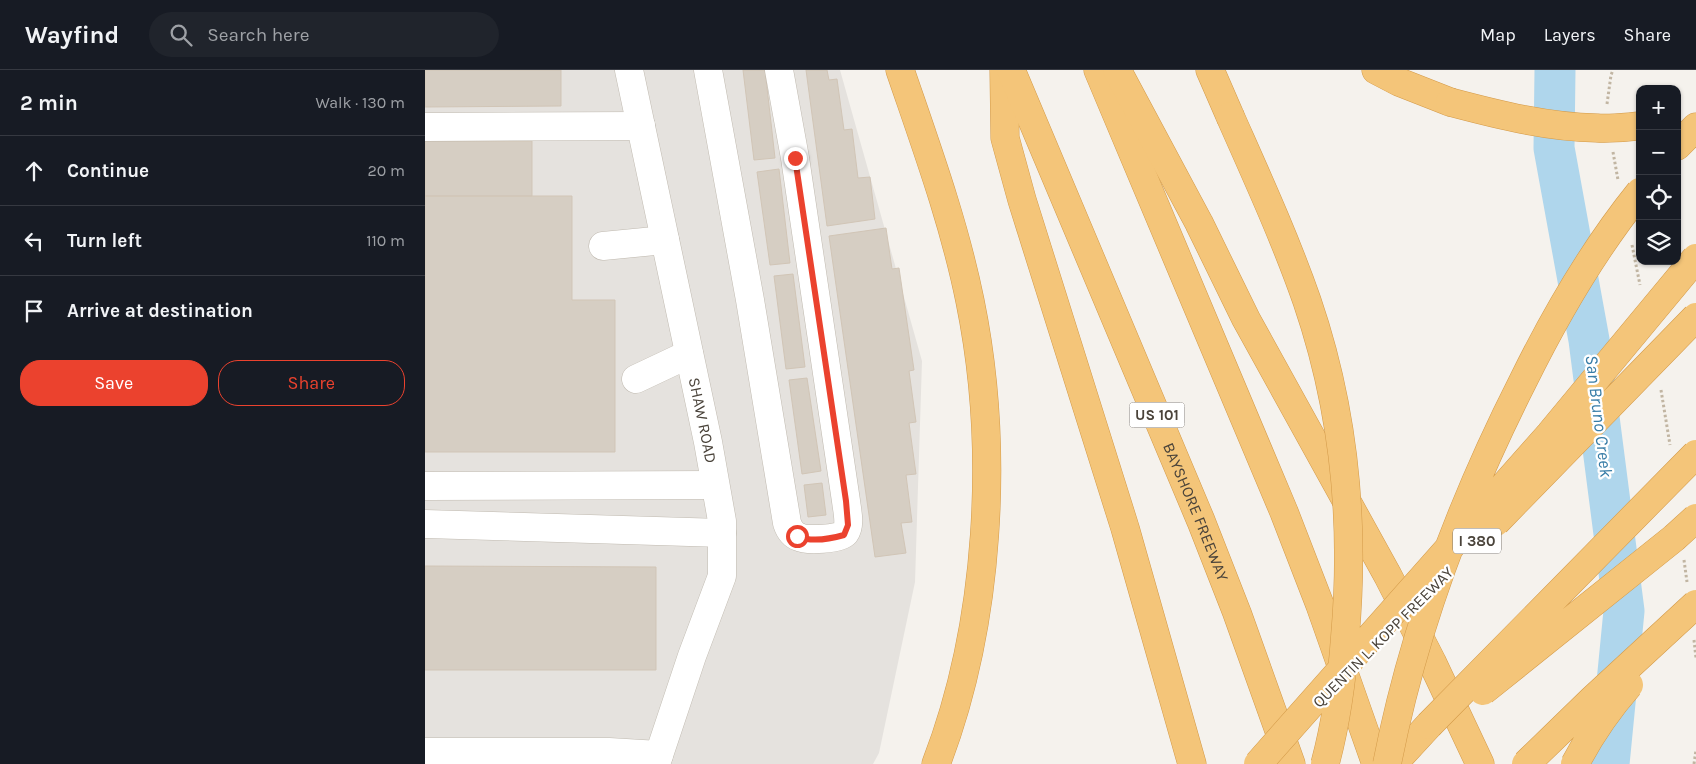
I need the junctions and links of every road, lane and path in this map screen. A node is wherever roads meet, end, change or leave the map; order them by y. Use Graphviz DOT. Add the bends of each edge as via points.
graph roads {
  1 [pos="629,70"];
  2 [pos="708,70"];
  3 [pos="779,70"];
  4 [pos="900,70"];
  5 [pos="1004,70"];
  6 [pos="1011,70"];
  7 [pos="1098,70"];
  8 [pos="1117,70"];
  9 [pos="1210,70"];
  10 [pos="1376,70"];
  11 [pos="1696,117"];
  12 [pos="1681,119"];
  13 [pos="641,126"];
  14 [pos="1636,126"];
  15 [pos="425,127"];
  16 [pos="1696,127"];
  17 [pos="1681,142"];
  18 [pos="1636,197"];
  19 [pos="665,240"];
  20 [pos="603,246"];
  21 [pos="1696,258"];
  22 [pos="1696,317"];
  23 [pos="689,354"];
  24 [pos="636,380"];
  25 [pos="1696,454"];
  26 [pos="715,485"];
  27 [pos="425,486"];
  28 [pos="1696,518"];
  29 [pos="425,524"];
  30 [pos="722,533"];
  31 [pos="1696,604"];
  32 [pos="1696,612"];
  33 [pos="1429,725"];
  34 [pos="1696,750"];
  35 [pos="425,752"];
  36 [pos="573,758"];
  37 [pos="658,760"];
  38 [pos="936,764"];
  39 [pos="1190,764"];
  40 [pos="1258,764"];
  41 [pos="1291,764"];
  42 [pos="1325,764"];
  43 [pos="1376,764"];
  44 [pos="1387,764"];
  45 [pos="1393,764"];
  46 [pos="1480,764"];
  47 [pos="1525,764"];
  48 [pos="1575,764"];
  49 [pos="1694,764"];
  1 -- 13 [label="street, SHAW ROAD"];
  2 -- 3 [label="street" via="787,523 793,533 802,538 836,537 844,535 847,530 846,501 797,168"];
  4 -- 38 [label="highway" via="959,252 971,303 984,408 985,518 981,575 960,688"];
  5 -- 39 [label="highway" via="1005,138 1125,528"];
  6 -- 41 [label="highway, BAYSHORE FREEWAY / US 101" via="1195,505"];
  7 -- 43 [label="highway" via="1284,512"];
  8 -- 46 [label="highway" via="1251,328 1436,670"];
  9 -- 42 [label="highway, bridge" via="1281,230 1308,303 1328,375 1342,449 1349,516 1349,595 1343,668"];
  10 -- 14 [label="highway, bridge" via="1450,102 1503,116 1552,125"];
  11 -- 12 [label="highway"];
  13 -- 15 [label="street"];
  13 -- 19 [label="street, SHAW ROAD"];
  16 -- 17 [label="highway"];
  18 -- 44 [label="highway, bridge" via="1589,260 1562,306 1487,455 1436,583"];
  19 -- 20 [label="street"];
  19 -- 23 [label="street, SHAW ROAD"];
  21 -- 40 [label="highway, bridge" via="1550,434"];
  22 -- 40 [label="highway, QUENTIN L. KOPP FREEWAY / I 380, bridge"];
  23 -- 24 [label="street"];
  23 -- 26 [label="street, SHAW ROAD"];
  25 -- 33 [label="highway, bridge"];
  26 -- 27 [label="street"];
  26 -- 30 [label="street, SHAW ROAD"];
  28 -- 33 [label="highway, bridge" via="1471,701"];
  29 -- 30 [label="street"];
  30 -- 37 [label="street, SHAW ROAD" via="722,576"];
  31 -- 47 [label="highway, bridge"];
  32 -- 48 [label="highway, bridge" via="1609,708"];
  33 -- 45 [label="highway"];
  34 -- 49 [label="path"];
  35 -- 36 [label="street"];
  36 -- 37 [label="street" via="609,752"];
}
